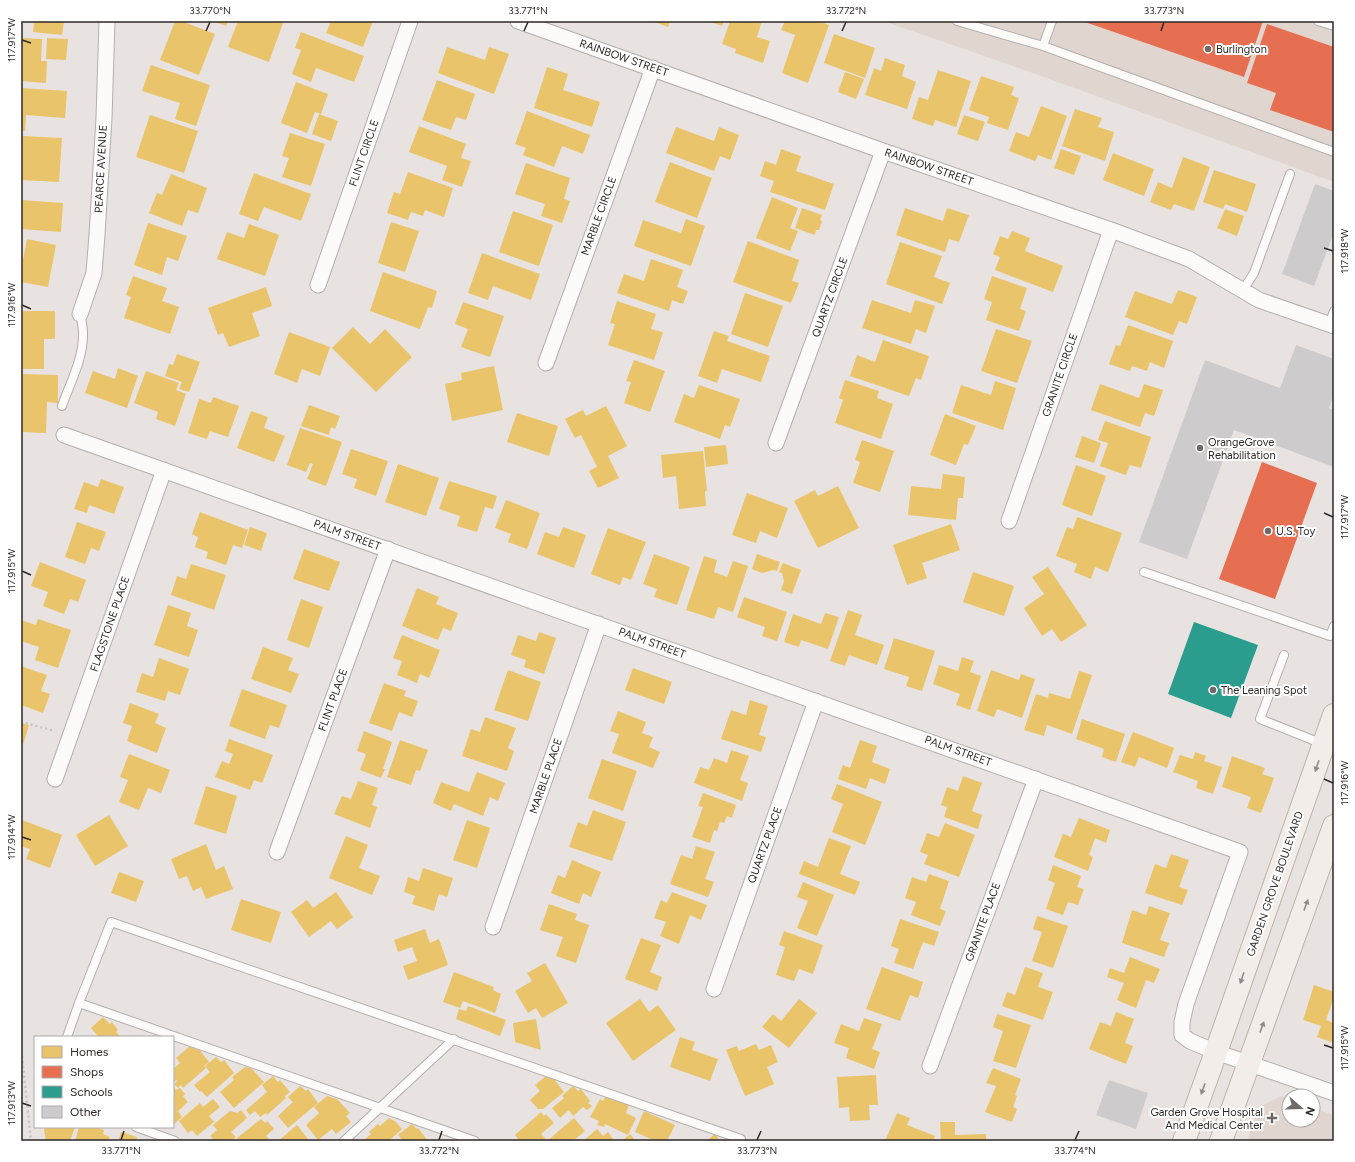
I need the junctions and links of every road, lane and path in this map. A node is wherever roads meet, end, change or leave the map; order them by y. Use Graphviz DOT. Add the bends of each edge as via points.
graph roads {
  1 [pos="107,21"];
  2 [pos="410,21"];
  3 [pos="518,21"];
  4 [pos="957,21"];
  5 [pos="1052,21"];
  6 [pos="1318,21"];
  7 [pos="1334,26"];
  8 [pos="1043,46"];
  9 [pos="653,68"];
  10 [pos="883,151"];
  11 [pos="1334,152"];
  12 [pos="1290,174"];
  13 [pos="1111,230"];
  14 [pos="318,285"];
  15 [pos="1243,290"];
  16 [pos="80,314"];
  17 [pos="1332,321"];
  18 [pos="546,363"];
  19 [pos="62,406"];
  20 [pos="64,435"];
  21 [pos="776,443"];
  22 [pos="164,470"];
  23 [pos="1009,521"];
  24 [pos="388,549"];
  25 [pos="1144,572"];
  26 [pos="599,624"];
  27 [pos="1334,626"];
  28 [pos="1332,637"];
  29 [pos="1284,655"];
  30 [pos="816,701"];
  31 [pos="1334,716"];
  32 [pos="21,722"];
  33 [pos="70,735"];
  34 [pos="1324,744"];
  35 [pos="55,779"];
  36 [pos="1036,779"];
  37 [pos="1334,826"];
  38 [pos="277,852"];
  39 [pos="492,927"];
  40 [pos="714,989"];
  41 [pos="79,1003"];
  42 [pos="67,1036"];
  43 [pos="174,1036"];
  44 [pos="174,1036"];
  45 [pos="454,1040"];
  46 [pos="21,1046"];
  47 [pos="1216,1052"];
  48 [pos="1249,1064"];
  49 [pos="930,1066"];
  50 [pos="1334,1094"];
  51 [pos="380,1108"];
  52 [pos="139,1128"];
  53 [pos="31,1141"];
  54 [pos="175,1141"];
  55 [pos="344,1141"];
  56 [pos="475,1141"];
  57 [pos="741,1141"];
  58 [pos="1184,1141"];
  59 [pos="1221,1141"];
  1 -- 16 [label="street, PEARCE AVENUE" via="104,118 94,273"];
  2 -- 14 [label="street, FLINT CIRCLE"];
  3 -- 9 [label="street, RAINBOW STREET"];
  4 -- 8 [label="lane"];
  5 -- 8 [label="lane"];
  6 -- 7 [label="lane"];
  8 -- 11 [label="lane"];
  9 -- 10 [label="street, RAINBOW STREET"];
  9 -- 18 [label="street, MARBLE CIRCLE"];
  10 -- 13 [label="street, RAINBOW STREET"];
  10 -- 21 [label="street, QUARTZ CIRCLE"];
  12 -- 15 [label="lane" via="1254,273"];
  13 -- 15 [label="street, RAINBOW STREET" via="1188,259"];
  13 -- 23 [label="street, GRANITE CIRCLE"];
  15 -- 17 [label="street, RAINBOW STREET" via="1259,300"];
  16 -- 19 [label="lane" via="82,348"];
  20 -- 22 [label="street, PALM STREET"];
  22 -- 24 [label="street, PALM STREET"];
  22 -- 33 [label="street, FLAGSTONE PLACE"];
  24 -- 26 [label="street, PALM STREET"];
  24 -- 38 [label="street, FLINT PLACE"];
  25 -- 28 [label="lane"];
  26 -- 30 [label="street, PALM STREET"];
  26 -- 39 [label="street, MARBLE PLACE"];
  27 -- 28 [label="lane"];
  29 -- 34 [label="lane" via="1260,719"];
  30 -- 36 [label="street, PALM STREET"];
  30 -- 40 [label="street, QUARTZ PLACE"];
  31 -- 34 [label="main road, GARDEN GROVE BOULEVARD"];
  32 -- 33 [label="path"];
  33 -- 35 [label="street, FLAGSTONE PLACE"];
  34 -- 47 [label="main road, GARDEN GROVE BOULEVARD, one-way"];
  36 -- 47 [label="street, PALM STREET" via="1240,852 1186,1004 1182,1022 1182,1035"];
  36 -- 49 [label="street, GRANITE PLACE"];
  48 -- 37 [label="main road, one-way"];
  41 -- 42 [label="lane"];
  41 -- 44 [label="lane"];
  41 -- 45 [label="lane" via="111,922"];
  43 -- 51 [label="lane"];
  45 -- 51 [label="lane"];
  45 -- 57 [label="lane" via="734,1136"];
  46 -- 53 [label="path"];
  47 -- 48 [label="street"];
  47 -- 58 [label="main road, GARDEN GROVE BOULEVARD, one-way"];
  48 -- 50 [label="street"];
  48 -- 59 [label="main road"];
  51 -- 55 [label="lane"];
  51 -- 56 [label="lane"];
  52 -- 54 [label="lane"];
}
